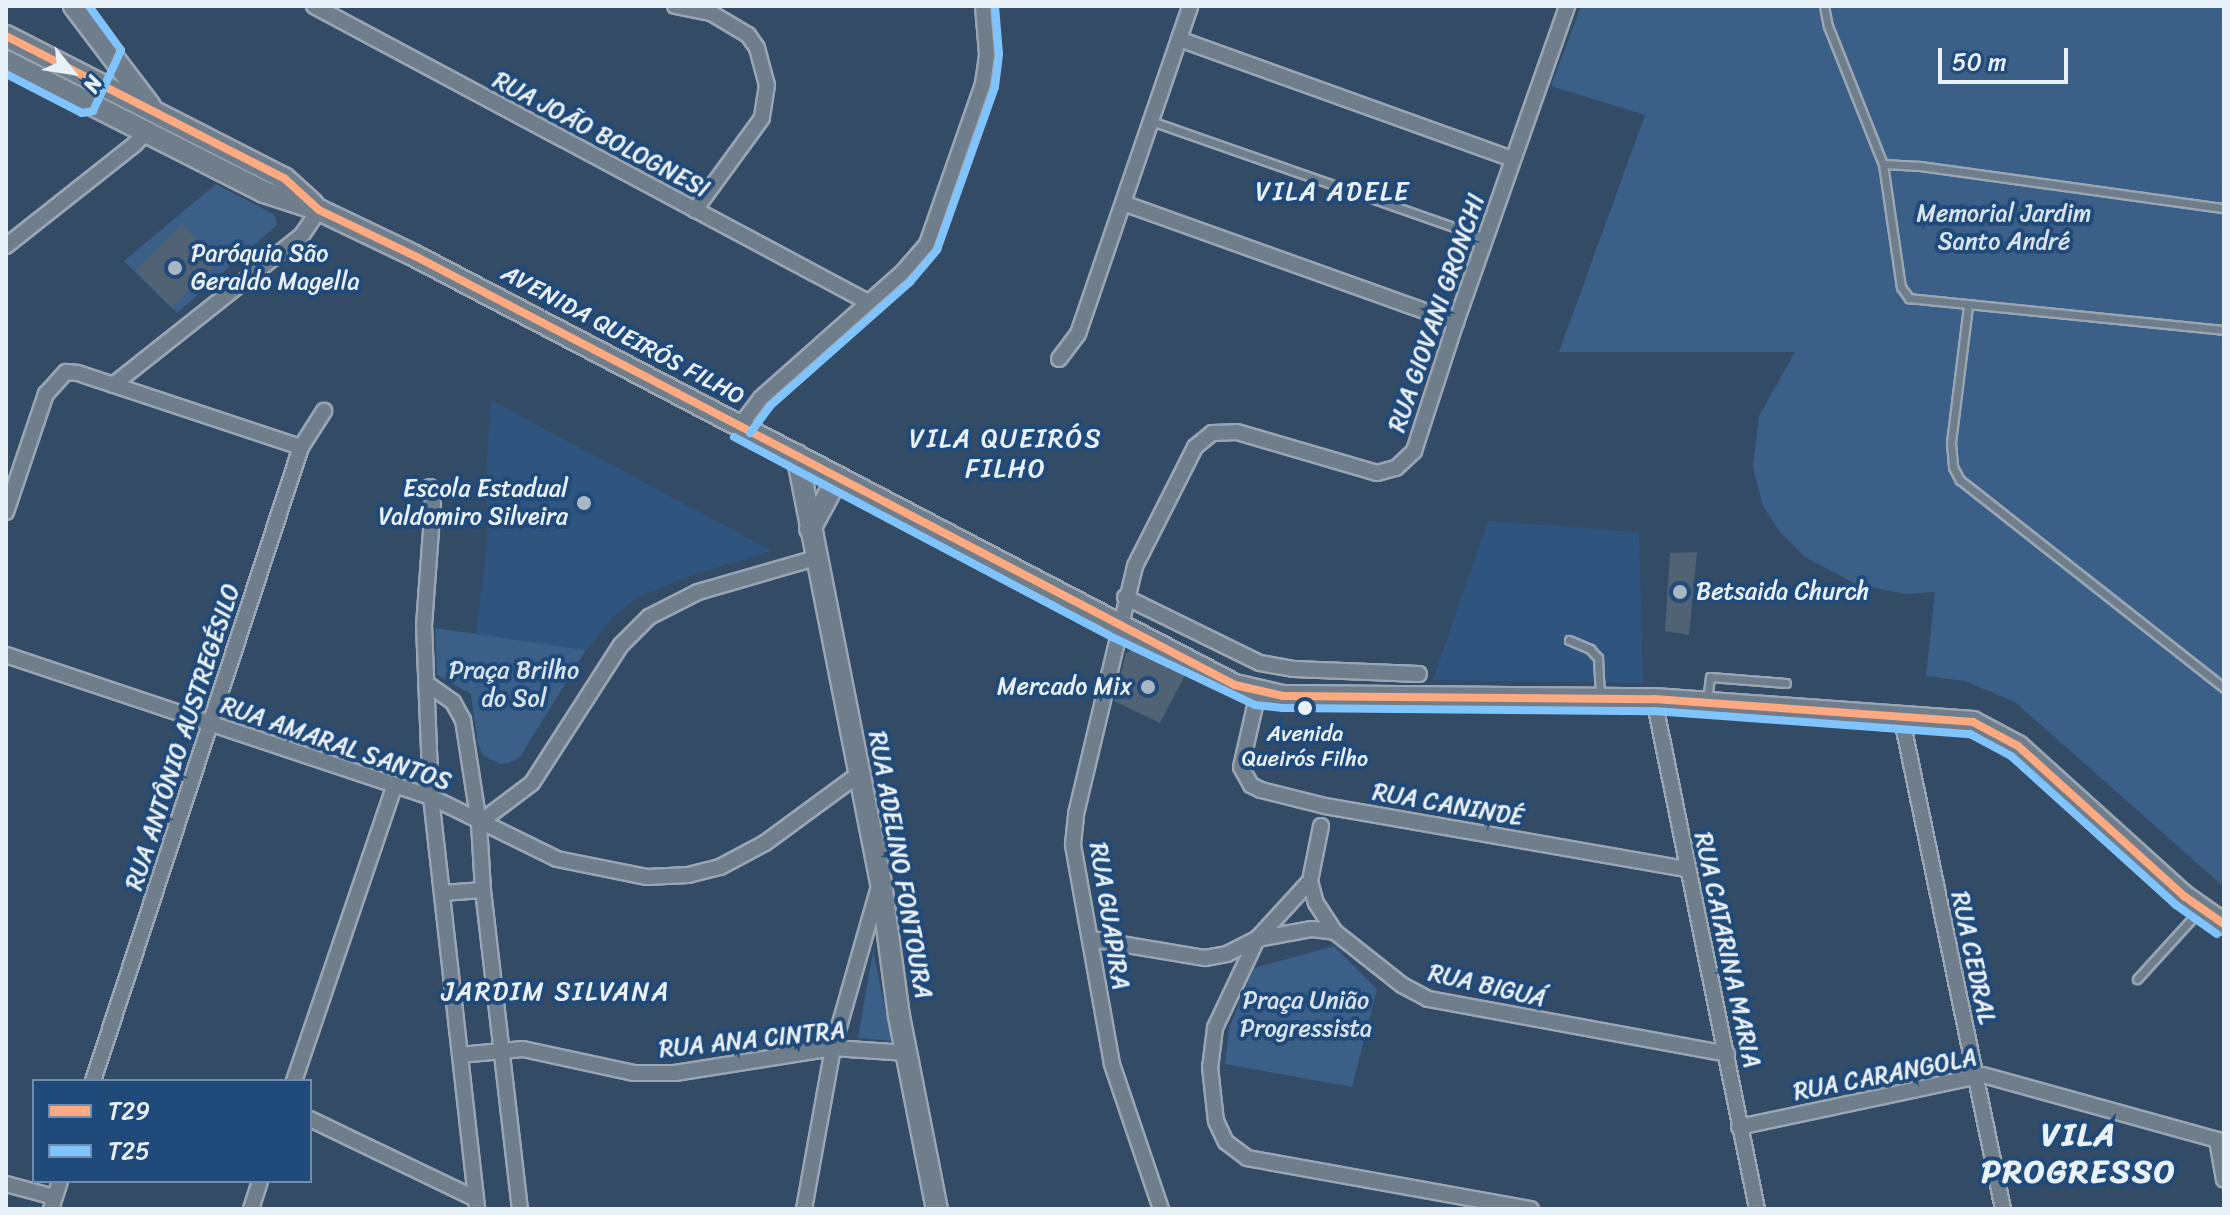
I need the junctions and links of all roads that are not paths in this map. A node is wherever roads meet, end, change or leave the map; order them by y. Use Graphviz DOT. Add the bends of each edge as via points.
graph roads {
  1 [pos="74,6"];
  2 [pos="314,6"];
  3 [pos="675,6"];
  4 [pos="983,6"];
  5 [pos="1190,6"];
  6 [pos="1567,6"];
  7 [pos="1824,6"];
  8 [pos="6,36"];
  9 [pos="1179,39"];
  10 [pos="109,51"];
  11 [pos="6,61"];
  12 [pos="97,82"];
  13 [pos="86,102"];
  14 [pos="153,110"];
  15 [pos="1151,120"];
  16 [pos="146,132"];
  17 [pos="1513,159"];
  18 [pos="1883,164"];
  19 [pos="1123,203"];
  20 [pos="2224,208"];
  21 [pos="319,210"];
  22 [pos="695,210"];
  23 [pos="6,231"];
  24 [pos="23,233"];
  25 [pos="1485,238"];
  26 [pos="6,246"];
  27 [pos="868,302"];
  28 [pos="1968,306"];
  29 [pos="1456,322"];
  30 [pos="2224,330"];
  31 [pos="1059,359"];
  32 [pos="113,385"];
  33 [pos="324,411"];
  34 [pos="740,426"];
  35 [pos="301,447"];
  36 [pos="797,455"];
  37 [pos="838,477"];
  38 [pos="430,487"];
  39 [pos="6,512"];
  40 [pos="810,529"];
  41 [pos="816,558"];
  42 [pos="1125,597"];
  43 [pos="1118,626"];
  44 [pos="1569,640"];
  45 [pos="6,655"];
  46 [pos="1419,674"];
  47 [pos="1746,680"];
  48 [pos="426,683"];
  49 [pos="1786,683"];
  50 [pos="2224,688"];
  51 [pos="1258,693"];
  52 [pos="1600,698"];
  53 [pos="1654,699"];
  54 [pos="1707,703"];
  55 [pos="1744,705"];
  56 [pos="1901,715"];
  57 [pos="210,723"];
  58 [pos="859,774"];
  59 [pos="395,785"];
  60 [pos="431,797"];
  61 [pos="479,823"];
  62 [pos="1321,826"];
  63 [pos="1687,869"];
  64 [pos="1310,881"];
  65 [pos="881,883"];
  66 [pos="483,890"];
  67 [pos="443,893"];
  68 [pos="2200,909"];
  69 [pos="2224,924"];
  70 [pos="1335,932"];
  71 [pos="1091,939"];
  72 [pos="1257,939"];
  73 [pos="2137,979"];
  74 [pos="833,1048"];
  75 [pos="502,1050"];
  76 [pos="907,1053"];
  77 [pos="1727,1054"];
  78 [pos="460,1055"];
  79 [pos="1975,1076"];
  80 [pos="94,1079"];
  81 [pos="295,1079"];
  82 [pos="312,1120"];
  83 [pos="1739,1127"];
  84 [pos="2220,1141"];
  85 [pos="2224,1179"];
  86 [pos="59,1183"];
  87 [pos="259,1183"];
  88 [pos="6,1184"];
  89 [pos="52,1203"];
  90 [pos="477,1204"];
  91 [pos="251,1209"];
  92 [pos="520,1209"];
  93 [pos="804,1209"];
  94 [pos="937,1209"];
  95 [pos="1161,1209"];
  96 [pos="1531,1209"];
  97 [pos="1757,1209"];
  98 [pos="2003,1209"];
  1 -- 10 [label="main road"];
  2 -- 22 [label="street, RUA JOÃO BOLOGNESI"];
  3 -- 22 [label="street" via="711,13 748,35 767,85 762,118"];
  4 -- 27 [label="street" via="983,84 935,226 916,259"];
  5 -- 9 [label="street"];
  6 -- 17 [label="street, RUA GIOVANI GRONCHI"];
  7 -- 18 [label="lane"];
  8 -- 12 [label="main road, AVENIDA QUEIRÓS FILHO"];
  9 -- 15 [label="street"];
  9 -- 17 [label="street"];
  10 -- 12 [label="main road"];
  10 -- 14 [label="main road"];
  11 -- 13 [label="main road, AVENIDA QUEIRÓS FILHO"];
  12 -- 13 [label="main road"];
  12 -- 14 [label="main road, AVENIDA QUEIRÓS FILHO"];
  13 -- 16 [label="main road, AVENIDA QUEIRÓS FILHO"];
  14 -- 16 [label="main road"];
  14 -- 21 [label="main road, AVENIDA QUEIRÓS FILHO" via="284,178"];
  15 -- 19 [label="street"];
  15 -- 25 [label="lane"];
  16 -- 21 [label="main road, AVENIDA QUEIRÓS FILHO" via="264,192"];
  16 -- 24 [label="street"];
  17 -- 25 [label="street, RUA GIOVANI GRONCHI"];
  18 -- 20 [label="lane"];
  18 -- 28 [label="lane" via="1904,292 1911,299"];
  19 -- 29 [label="street"];
  19 -- 31 [label="street" via="1078,334"];
  21 -- 32 [label="street" via="302,235"];
  21 -- 34 [label="main road, AVENIDA QUEIRÓS FILHO"];
  22 -- 27 [label="street, RUA JOÃO BOLOGNESI"];
  23 -- 24 [label="street"];
  24 -- 26 [label="street"];
  25 -- 29 [label="street, RUA GIOVANI GRONCHI"];
  27 -- 34 [label="street" via="761,398"];
  28 -- 30 [label="lane"];
  28 -- 50 [label="lane" via="1951,443 1960,480"];
  29 -- 42 [label="street, RUA GIOVANI GRONCHI" via="1406,462 1387,472 1367,472 1237,432 1202,437 1141,550"];
  32 -- 35 [label="street"];
  32 -- 39 [label="street" via="66,372 46,394"];
  33 -- 35 [label="street, RUA ANTÔNIO AUSTREGÉSILO"];
  34 -- 36 [label="main road, AVENIDA QUEIRÓS FILHO"];
  35 -- 57 [label="street, RUA ANTÔNIO AUSTREGÉSILO"];
  36 -- 37 [label="main road, AVENIDA QUEIRÓS FILHO"];
  36 -- 40 [label="main road, RUA ADELINO FONTOURA"];
  37 -- 40 [label="main road"];
  37 -- 43 [label="main road, AVENIDA QUEIRÓS FILHO"];
  38 -- 48 [label="street"];
  40 -- 41 [label="main road, RUA ADELINO FONTOURA"];
  41 -- 58 [label="main road, RUA ADELINO FONTOURA"];
  41 -- 61 [label="street" via="698,592 649,617 621,645 532,783"];
  42 -- 43 [label="street, RUA GIOVANI GRONCHI"];
  42 -- 46 [label="street" via="1260,663"];
  43 -- 51 [label="main road, AVENIDA QUEIRÓS FILHO"];
  43 -- 71 [label="street, RUA GUAPIRA" via="1074,830"];
  44 -- 52 [label="lane" via="1598,658"];
  45 -- 57 [label="street, RUA AMARAL SANTOS"];
  47 -- 49 [label="lane"];
  47 -- 54 [label="lane" via="1710,677"];
  47 -- 55 [label="lane"];
  48 -- 60 [label="street"];
  48 -- 61 [label="street" via="460,709"];
  51 -- 52 [label="main road, AVENIDA QUEIRÓS FILHO"];
  51 -- 63 [label="street, RUA CANINDÉ" via="1241,767 1251,785 1261,790 1325,806"];
  52 -- 53 [label="main road, AVENIDA QUEIRÓS FILHO"];
  53 -- 54 [label="main road, AVENIDA QUEIRÓS FILHO"];
  53 -- 63 [label="street, RUA CATARINA MARIA"];
  54 -- 55 [label="main road, AVENIDA QUEIRÓS FILHO"];
  55 -- 56 [label="main road, AVENIDA QUEIRÓS FILHO"];
  56 -- 68 [label="main road, AVENIDA QUEIRÓS FILHO" via="1973,722 2003,735"];
  56 -- 79 [label="street, RUA CEDRAL"];
  57 -- 59 [label="street, RUA AMARAL SANTOS"];
  57 -- 80 [label="street, RUA ANTÔNIO AUSTREGÉSILO"];
  58 -- 61 [label="street, RUA AMARAL SANTOS" via="765,843 720,867 688,875 647,877 557,859"];
  58 -- 65 [label="main road, RUA ADELINO FONTOURA"];
  59 -- 60 [label="street, RUA AMARAL SANTOS"];
  59 -- 81 [label="street"];
  60 -- 61 [label="street, RUA AMARAL SANTOS"];
  60 -- 67 [label="street"];
  61 -- 66 [label="street"];
  62 -- 64 [label="street"];
  63 -- 77 [label="street, RUA CATARINA MARIA"];
  64 -- 70 [label="street" via="1316,903"];
  64 -- 72 [label="street"];
  65 -- 74 [label="street"];
  65 -- 76 [label="main road, RUA ADELINO FONTOURA"];
  66 -- 67 [label="street"];
  66 -- 75 [label="street"];
  67 -- 78 [label="street"];
  68 -- 69 [label="main road, AVENIDA QUEIRÓS FILHO"];
  68 -- 73 [label="lane"];
  70 -- 72 [label="street" via="1312,929"];
  70 -- 77 [label="street, RUA BIGUÁ" via="1428,999"];
  71 -- 72 [label="street" via="1205,958"];
  71 -- 95 [label="street, RUA GUAPIRA" via="1112,1064"];
  72 -- 96 [label="street" via="1210,1048 1216,1121 1232,1147 1247,1158"];
  74 -- 75 [label="street, RUA ANA CINTRA" via="675,1073 634,1073 523,1049"];
  74 -- 76 [label="street, RUA ANA CINTRA"];
  74 -- 93 [label="street"];
  75 -- 78 [label="street, RUA ANA CINTRA"];
  75 -- 92 [label="street"];
  76 -- 94 [label="main road, RUA ADELINO FONTOURA"];
  77 -- 83 [label="street, RUA CATARINA MARIA"];
  78 -- 90 [label="street"];
  79 -- 83 [label="street, RUA CARANGOLA"];
  79 -- 84 [label="street, RUA CARANGOLA" via="1995,1077"];
  79 -- 98 [label="street, RUA CEDRAL"];
  82 -- 90 [label="street"];
  83 -- 97 [label="street, RUA CATARINA MARIA"];
  84 -- 85 [label="street"];
  86 -- 89 [label="street"];
  87 -- 91 [label="street"];
  88 -- 89 [label="street"];
}
